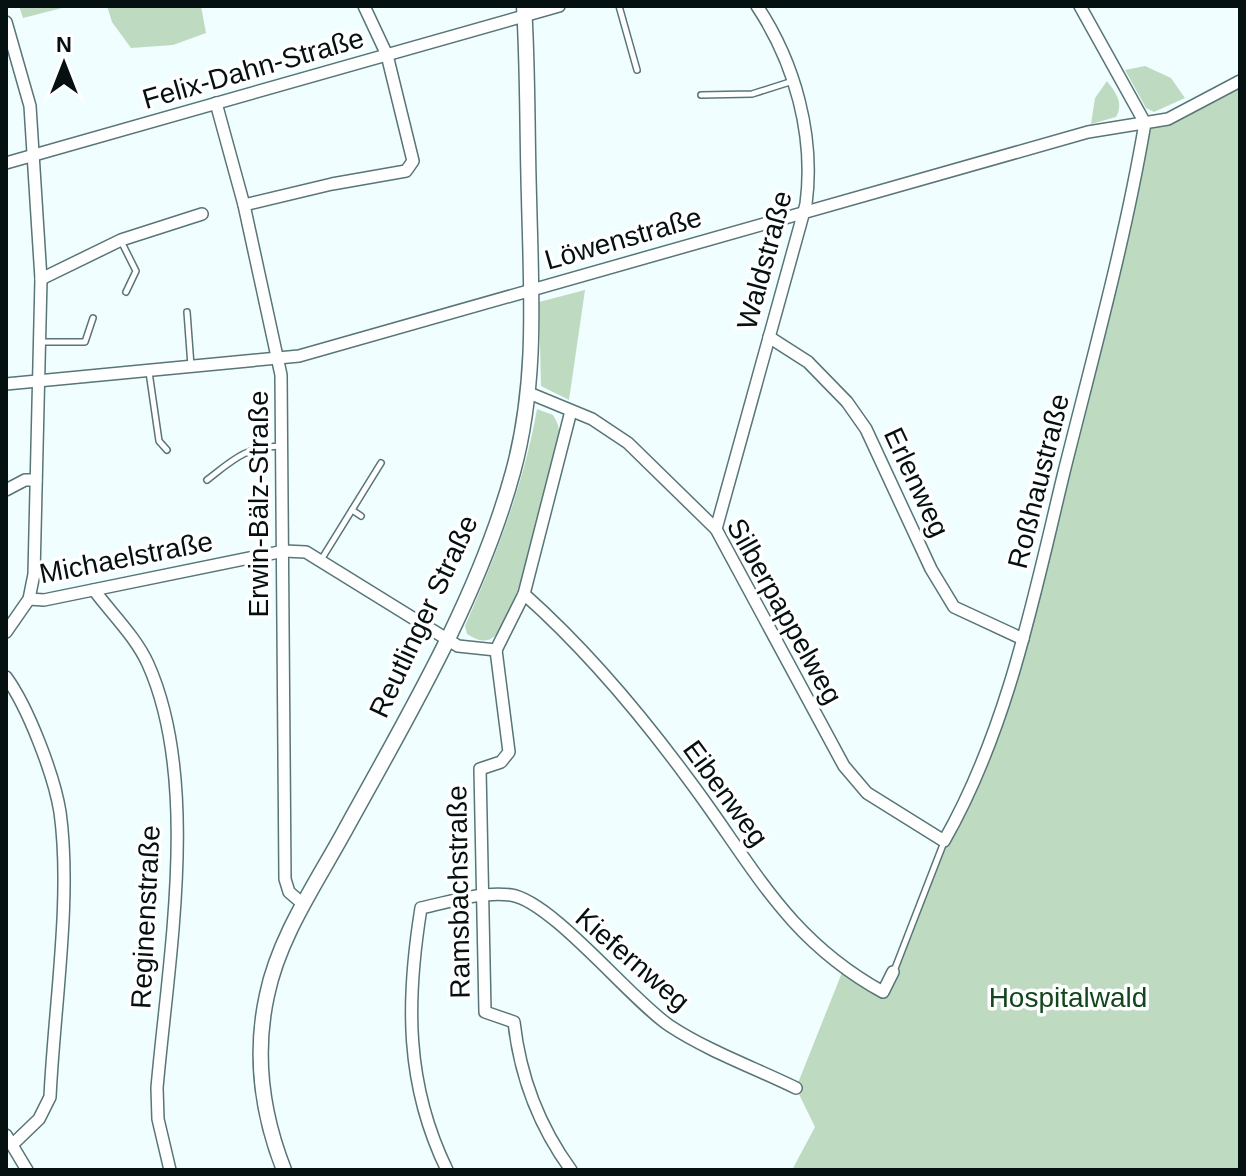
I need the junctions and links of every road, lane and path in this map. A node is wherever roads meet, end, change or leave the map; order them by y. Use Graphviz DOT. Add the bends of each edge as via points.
graph roads {
  1 [pos="364,6"];
  2 [pos="559,6"];
  3 [pos="619,6"];
  4 [pos="757,6"];
  5 [pos="1080,6"];
  6 [pos="524,11"];
  7 [pos="6,22"];
  8 [pos="387,55"];
  9 [pos="637,70"];
  10 [pos="793,81"];
  11 [pos="1240,81"];
  12 [pos="701,95"];
  13 [pos="216,103"];
  14 [pos="1145,123"];
  15 [pos="34,155"];
  16 [pos="6,163"];
  17 [pos="244,205"];
  18 [pos="803,212"];
  19 [pos="202,214"];
  20 [pos="121,240"];
  21 [pos="41,279"];
  22 [pos="531,288"];
  23 [pos="126,292"];
  24 [pos="187,312"];
  25 [pos="93,318"];
  26 [pos="769,337"];
  27 [pos="40,342"];
  28 [pos="280,359"];
  29 [pos="191,367"];
  30 [pos="149,371"];
  31 [pos="39,380"];
  32 [pos="6,384"];
  33 [pos="529,393"];
  34 [pos="571,411"];
  35 [pos="282,446"];
  36 [pos="167,450"];
  37 [pos="381,463"];
  38 [pos="36,480"];
  39 [pos="207,480"];
  40 [pos="6,490"];
  41 [pos="352,510"];
  42 [pos="361,516"];
  43 [pos="716,529"];
  44 [pos="284,551"];
  45 [pos="320,560"];
  46 [pos="94,590"];
  47 [pos="524,594"];
  48 [pos="29,599"];
  49 [pos="6,632"];
  50 [pos="446,639"];
  51 [pos="1023,639"];
  52 [pos="496,650"];
  53 [pos="6,677"];
  54 [pos="944,841"];
  55 [pos="482,894"];
  56 [pos="303,904"];
  57 [pos="893,972"];
  58 [pos="796,1088"];
  59 [pos="9,1139"];
  60 [pos="27,1170"];
  61 [pos="170,1170"];
  62 [pos="284,1170"];
  63 [pos="447,1170"];
  64 [pos="571,1170"];
  1 -- 8 [label="street"];
  2 -- 6 [label="street, Felix-Dahn-Straße"];
  3 -- 9 [label="lane"];
  4 -- 10 [label="street, Waldstraße"];
  5 -- 14 [label="street"];
  6 -- 8 [label="street, Felix-Dahn-Straße"];
  6 -- 22 [label="street, Reutlinger Straße"];
  7 -- 15 [label="street" via="30,106"];
  8 -- 13 [label="street, Felix-Dahn-Straße"];
  8 -- 17 [label="street" via="412,146 413,161 406,171"];
  10 -- 12 [label="lane" via="752,94"];
  10 -- 18 [label="street, Waldstraße" via="809,146"];
  11 -- 14 [label="street, Löwenstraße" via="1168,119"];
  13 -- 15 [label="street, Felix-Dahn-Straße"];
  13 -- 17 [label="street, Erwin-Bälz-Straße"];
  14 -- 18 [label="street, Löwenstraße" via="1088,132"];
  14 -- 51 [label="street, Roßhaustraße" via="1131,207"];
  15 -- 16 [label="street, Felix-Dahn-Straße"];
  15 -- 21 [label="street"];
  17 -- 28 [label="street, Erwin-Bälz-Straße"];
  18 -- 22 [label="street, Löwenstraße"];
  18 -- 26 [label="street, Waldstraße"];
  19 -- 20 [label="street"];
  20 -- 21 [label="street"];
  20 -- 23 [label="lane" via="136,271"];
  21 -- 27 [label="street"];
  22 -- 28 [label="street, Löwenstraße"];
  22 -- 33 [label="street, Reutlinger Straße"];
  24 -- 29 [label="lane"];
  25 -- 27 [label="lane" via="85,342"];
  26 -- 43 [label="street, Waldstraße"];
  26 -- 51 [label="street, Erlenweg" via="808,362 866,429 954,607"];
  27 -- 31 [label="street"];
  28 -- 29 [label="street, Löwenstraße"];
  28 -- 35 [label="street, Erwin-Bälz-Straße"];
  29 -- 30 [label="street, Löwenstraße"];
  30 -- 31 [label="street, Löwenstraße"];
  30 -- 36 [label="lane" via="159,441"];
  31 -- 32 [label="street, Löwenstraße"];
  31 -- 38 [label="street"];
  33 -- 34 [label="street, Silberpappelweg"];
  33 -- 50 [label="street, Reutlinger Straße" via="513,473 494,531"];
  34 -- 43 [label="street, Silberpappelweg" via="628,443"];
  34 -- 47 [label="street"];
  35 -- 39 [label="lane" via="243,452"];
  35 -- 44 [label="street, Erwin-Bälz-Straße"];
  37 -- 41 [label="lane"];
  38 -- 40 [label="street"];
  38 -- 48 [label="street"];
  41 -- 42 [label="lane"];
  41 -- 45 [label="lane"];
  43 -- 54 [label="street, Silberpappelweg" via="844,766 867,793"];
  44 -- 45 [label="street, Michaelstraße" via="306,552"];
  44 -- 46 [label="street, Michaelstraße"];
  44 -- 56 [label="street, Erwin-Bälz-Straße" via="285,879 289,892"];
  45 -- 50 [label="street, Michaelstraße"];
  46 -- 48 [label="street, Michaelstraße"];
  46 -- 61 [label="street, Reginenstraße" via="147,660 164,703 175,795 176,885 157,1088"];
  47 -- 52 [label="street"];
  47 -- 57 [label="street, Eibenweg" via="577,640 627,698 784,914 843,970 883,992"];
  48 -- 49 [label="street"];
  50 -- 52 [label="street" via="463,648"];
  50 -- 56 [label="street, Reutlinger Straße"];
  51 -- 54 [label="street, Roßhaustraße" via="978,774"];
  52 -- 55 [label="street, Ramsbachstraße" via="509,752 501,762 480,769"];
  53 -- 59 [label="street" via="24,703 59,810 62,862 50,1097 39,1119"];
  54 -- 57 [label="lane"];
  55 -- 58 [label="street, Kiefernweg" via="514,895 535,907 670,1026"];
  55 -- 63 [label="street" via="421,908 414,953 410,1041 415,1082"];
  55 -- 64 [label="street, Ramsbachstraße" via="485,1012 514,1022 518,1063 533,1102"];
  56 -- 62 [label="street, Reutlinger Straße" via="276,963 262,1026 267,1121"];
  59 -- 60 [label="street"];
}
